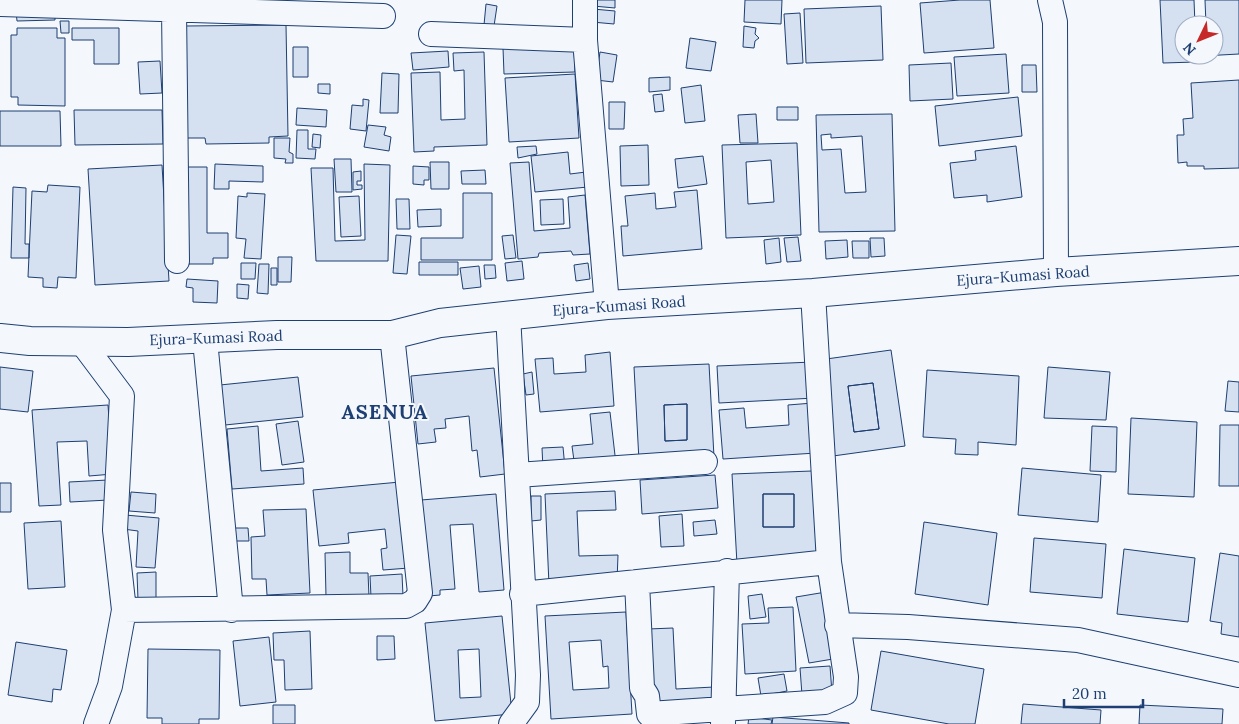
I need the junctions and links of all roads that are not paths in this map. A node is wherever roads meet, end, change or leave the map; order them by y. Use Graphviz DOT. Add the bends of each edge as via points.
graph roads {
  1 [pos="585,0"];
  2 [pos="1050,0"];
  3 [pos="0,4"];
  4 [pos="174,9"];
  5 [pos="383,16"];
  6 [pos="431,34"];
  7 [pos="584,40"];
  8 [pos="177,261"];
  9 [pos="1239,261"];
  10 [pos="1056,272"];
  11 [pos="813,293"];
  12 [pos="607,305"];
  13 [pos="508,315"];
  14 [pos="392,335"];
  15 [pos="0,338"];
  16 [pos="80,340"];
  17 [pos="204,340"];
  18 [pos="705,462"];
  19 [pos="516,475"];
  20 [pos="829,562"];
  21 [pos="727,571"];
  22 [pos="636,582"];
  23 [pos="522,594"];
  24 [pos="124,610"];
  25 [pos="232,610"];
  26 [pos="837,625"];
  27 [pos="1239,675"];
  28 [pos="723,717"];
  29 [pos="96,724"];
  30 [pos="511,724"];
  1 -- 7 [label="street"];
  2 -- 10 [label="street" via="1055,22"];
  3 -- 4 [label="street"];
  4 -- 5 [label="street"];
  4 -- 8 [label="street"];
  6 -- 7 [label="street"];
  7 -- 12 [label="street"];
  9 -- 10 [label="main road, Ejura-Kumasi Road"];
  10 -- 11 [label="main road, Ejura-Kumasi Road"];
  11 -- 12 [label="main road, Ejura-Kumasi Road"];
  11 -- 20 [label="street"];
  12 -- 13 [label="main road, Ejura-Kumasi Road"];
  13 -- 14 [label="main road, Ejura-Kumasi Road" via="440,323"];
  13 -- 19 [label="street"];
  14 -- 17 [label="main road, Ejura-Kumasi Road" via="277,335"];
  14 -- 25 [label="street" via="420,593 406,606"];
  15 -- 16 [label="main road, Ejura-Kumasi Road"];
  16 -- 17 [label="main road, Ejura-Kumasi Road"];
  16 -- 24 [label="street" via="122,396 115,530"];
  17 -- 25 [label="street"];
  18 -- 19 [label="street"];
  19 -- 23 [label="street"];
  20 -- 21 [label="street"];
  20 -- 26 [label="street"];
  21 -- 22 [label="street"];
  21 -- 28 [label="street"];
  22 -- 23 [label="street"];
  22 -- 28 [label="street" via="642,688 647,696 649,714"];
  23 -- 30 [label="street" via="527,702"];
  24 -- 25 [label="street"];
  24 -- 29 [label="street" via="110,686"];
  26 -- 27 [label="street" via="1078,640"];
  26 -- 28 [label="street" via="846,677 845,693 825,702"];
}
